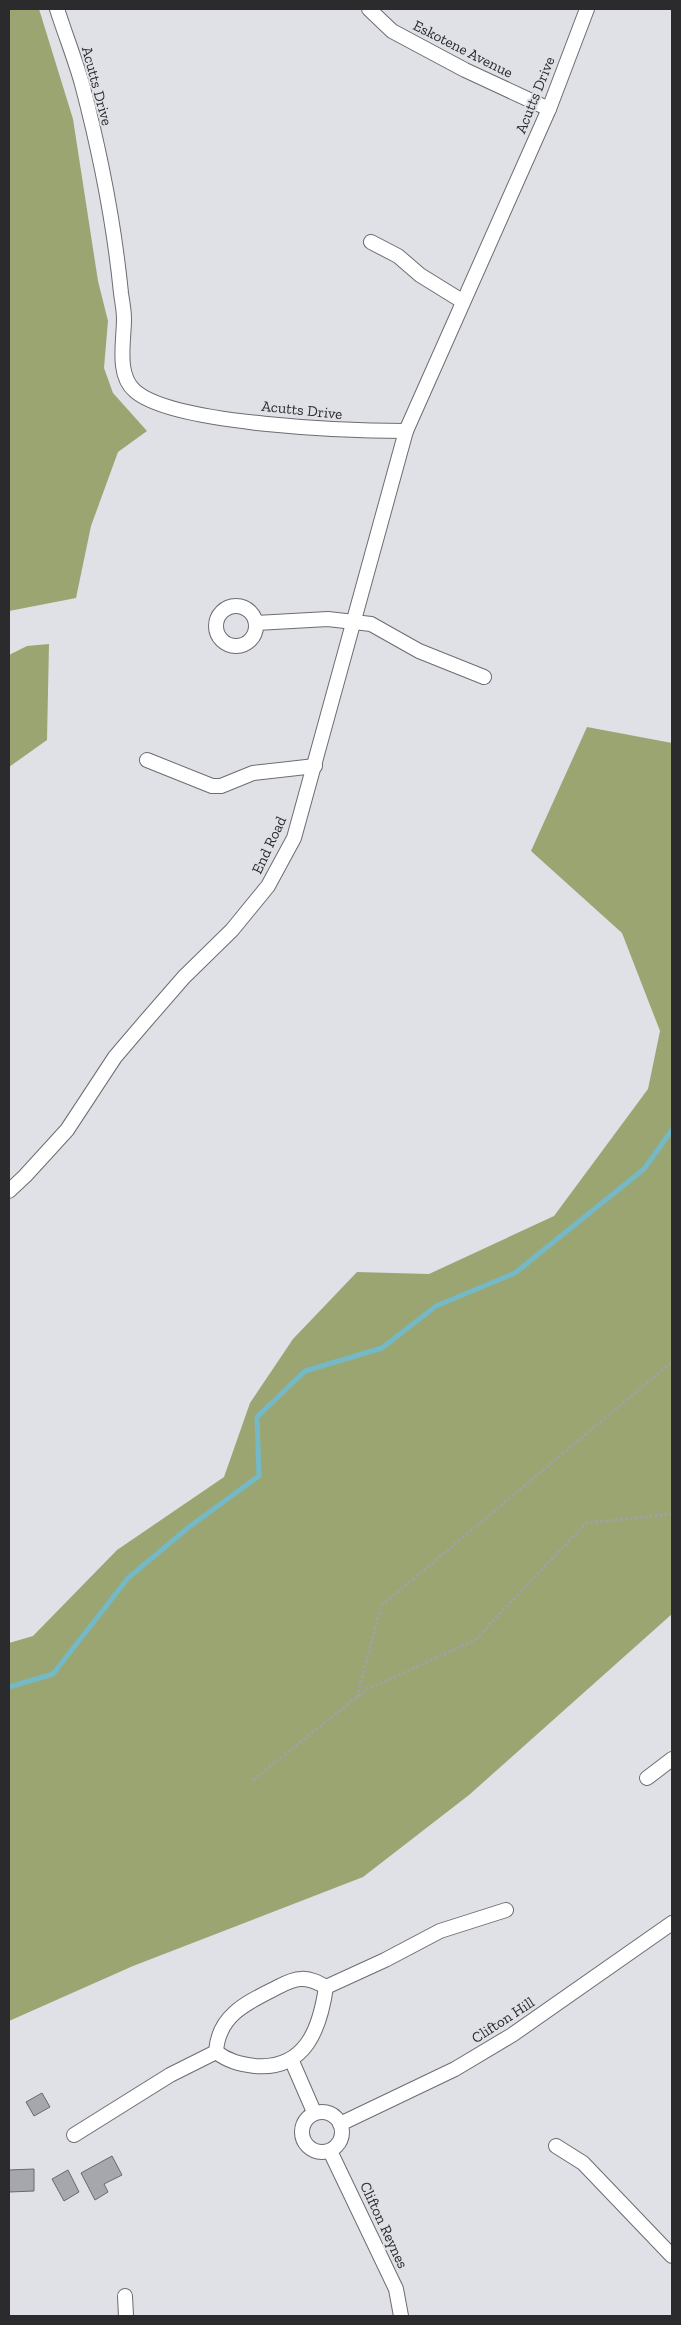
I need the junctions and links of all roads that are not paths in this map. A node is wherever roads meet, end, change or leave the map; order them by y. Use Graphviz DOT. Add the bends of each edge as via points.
graph roads {
  1 [pos="57,9"];
  2 [pos="369,9"];
  3 [pos="588,9"];
  4 [pos="549,109"];
  5 [pos="371,242"];
  6 [pos="462,301"];
  7 [pos="406,431"];
  8 [pos="355,621"];
  9 [pos="256,623"];
  10 [pos="484,677"];
  11 [pos="147,760"];
  12 [pos="315,766"];
  13 [pos="9,1191"];
  14 [pos="672,1759"];
  15 [pos="647,1778"];
  16 [pos="506,1910"];
  17 [pos="672,1923"];
  18 [pos="326,1987"];
  19 [pos="216,2052"];
  20 [pos="291,2059"];
  21 [pos="314,2112"];
  22 [pos="340,2124"];
  23 [pos="74,2135"];
  24 [pos="556,2146"];
  25 [pos="330,2150"];
  26 [pos="672,2256"];
  27 [pos="125,2296"];
  28 [pos="126,2316"];
  29 [pos="401,2316"];
  1 -- 7 [label="street, Acutts Drive" via="82,84 106,190 124,318 124,375 134,391 184,412 344,431"];
  2 -- 4 [label="street, Eskotene Avenue" via="392,31"];
  3 -- 4 [label="street, Acutts Drive"];
  4 -- 6 [label="street, Acutts Drive"];
  5 -- 6 [label="street" via="398,256 420,275"];
  6 -- 7 [label="street, Acutts Drive"];
  7 -- 8 [label="street, End Road"];
  8 -- 9 [label="street" via="328,619"];
  8 -- 10 [label="street" via="371,624 419,651"];
  8 -- 12 [label="street, End Road"];
  11 -- 12 [label="street" via="212,786 221,786 253,773"];
  12 -- 13 [label="street, End Road" via="294,838 268,886 232,930 184,977 115,1057 67,1130"];
  14 -- 15 [label="street"];
  16 -- 18 [label="street" via="440,1931"];
  17 -- 22 [label="street, Clifton Hill" via="512,2035 455,2070"];
  18 -- 19 [label="street" via="300,1979 244,2004 230,2017 217,2038"];
  18 -- 20 [label="street" via="322,2014 315,2032 307,2046"];
  19 -- 20 [label="street" via="227,2060 260,2066"];
  19 -- 23 [label="street" via="170,2075"];
  20 -- 21 [label="street"];
  21 -- 22 [label="street" via="332,2115"];
  21 -- 25 [label="street" via="304,2123 302,2136 315,2150"];
  22 -- 25 [label="street" via="341,2137"];
  24 -- 26 [label="street" via="583,2163"];
  25 -- 29 [label="street, Clifton Reynes" via="396,2289"];
  27 -- 28 [label="street"];
}
